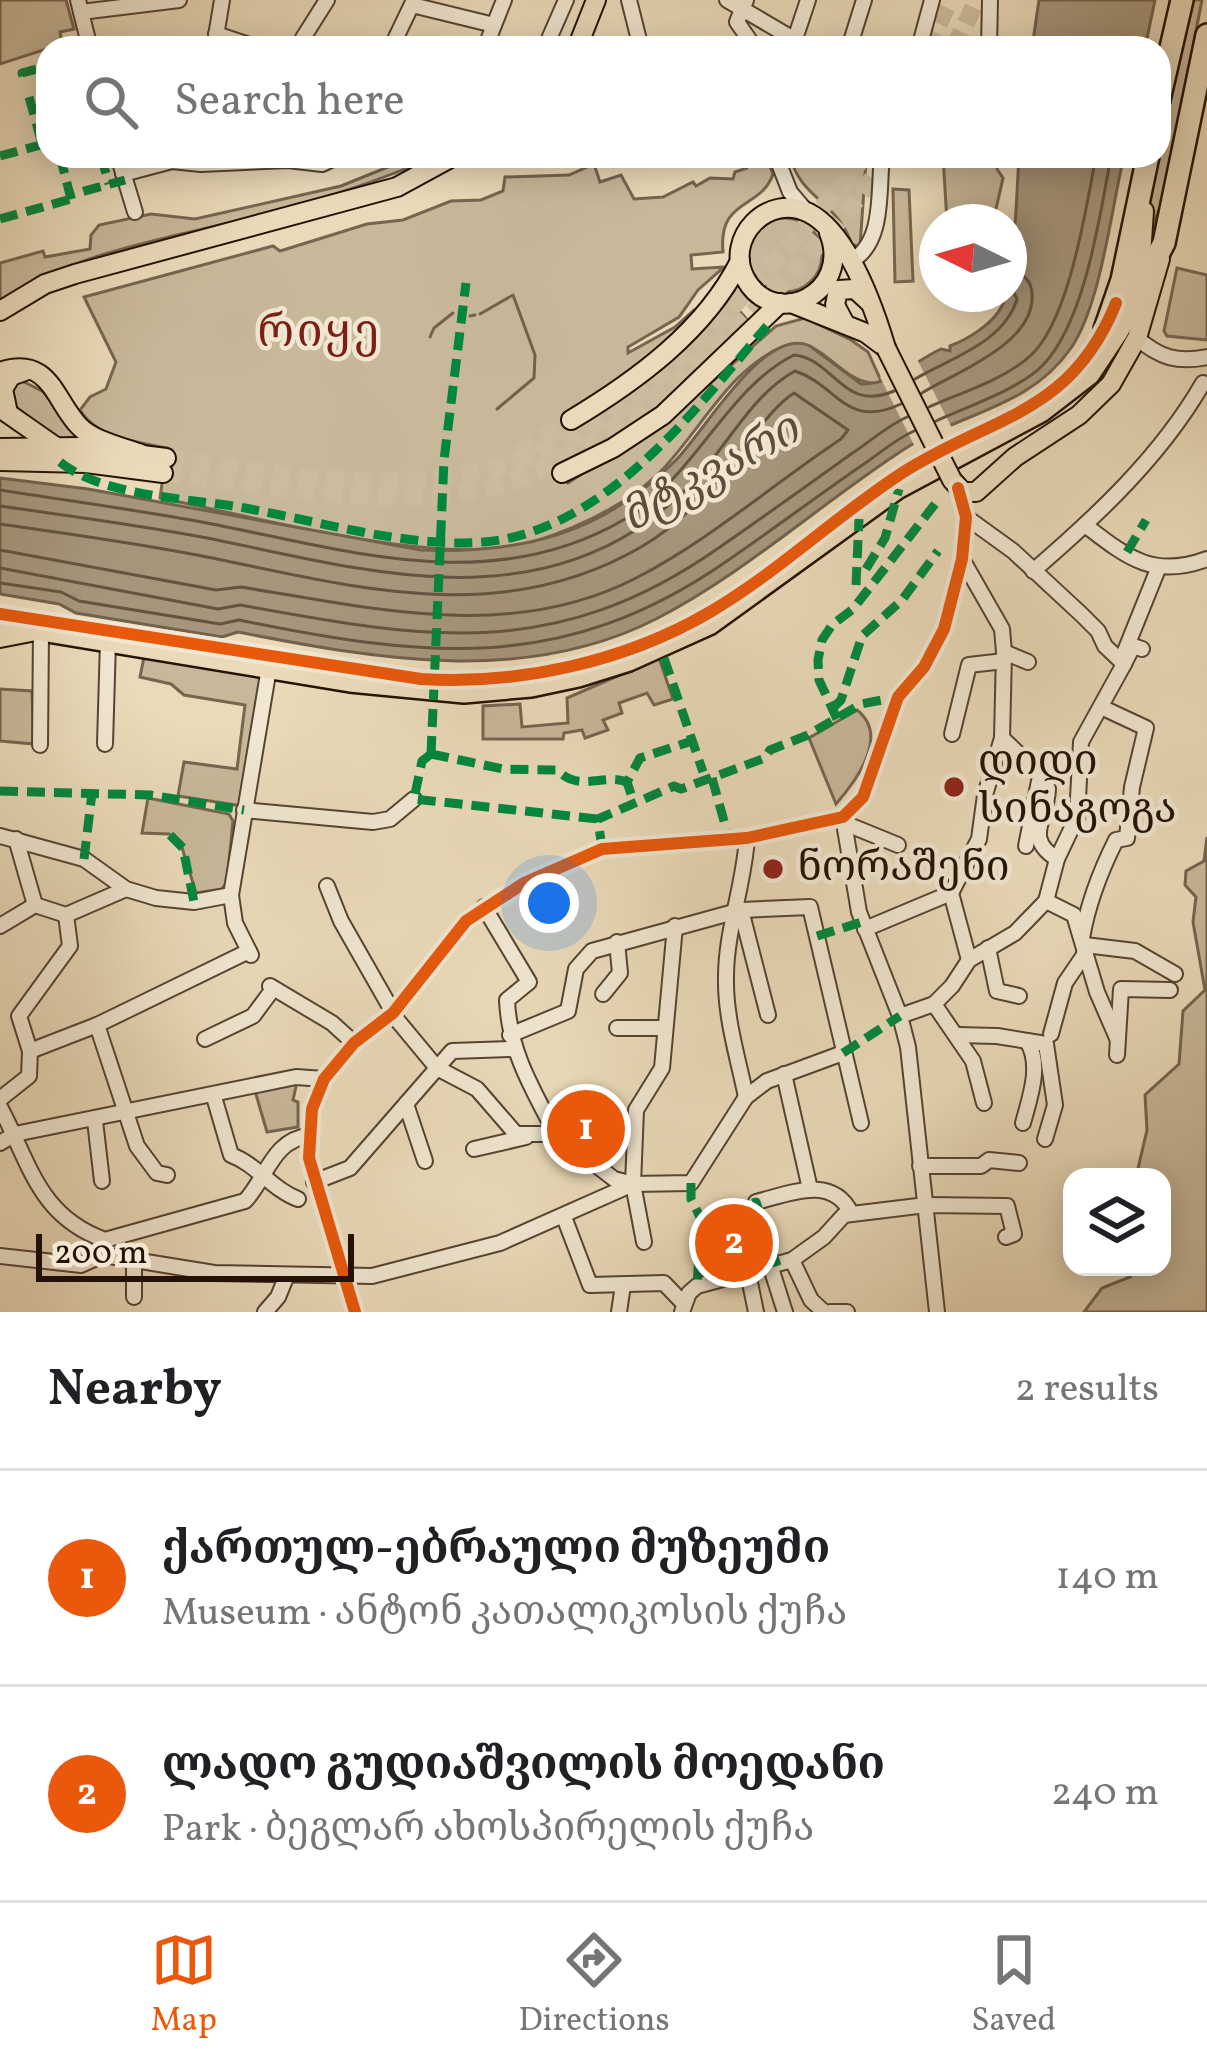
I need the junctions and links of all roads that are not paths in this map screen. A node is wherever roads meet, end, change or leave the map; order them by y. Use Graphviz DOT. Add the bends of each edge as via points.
graph roads {
  1 [pos="179,0"];
  2 [pos="222,0"];
  3 [pos="327,0"];
  4 [pos="504,0"];
  5 [pos="566,0"];
  6 [pos="596,0"];
  7 [pos="629,0"];
  8 [pos="727,0"];
  9 [pos="808,0"];
  10 [pos="864,0"];
  11 [pos="932,0"];
  12 [pos="990,0"];
  13 [pos="1182,0"];
  14 [pos="413,2"];
  15 [pos="744,5"];
  16 [pos="79,6"];
  17 [pos="494,25"];
  18 [pos="1207,35"];
  19 [pos="87,36"];
  20 [pos="216,36"];
  21 [pos="304,36"];
  22 [pos="397,36"];
  23 [pos="490,36"];
  24 [pos="550,36"];
  25 [pos="582,36"];
  26 [pos="638,36"];
  27 [pos="746,36"];
  28 [pos="789,36"];
  29 [pos="796,36"];
  30 [pos="853,36"];
  31 [pos="922,36"];
  32 [pos="989,36"];
  33 [pos="1171,48"];
  34 [pos="121,168"];
  35 [pos="146,168"];
  36 [pos="432,168"];
  37 [pos="781,168"];
  38 [pos="881,168"];
  39 [pos="1145,168"];
  40 [pos="1147,168"];
  41 [pos="123,174"];
  42 [pos="135,212"];
  43 [pos="807,212"];
  44 [pos="829,233"];
  45 [pos="1164,243"];
  46 [pos="740,261"];
  47 [pos="851,261"];
  48 [pos="1139,292"];
  49 [pos="785,303"];
  50 [pos="873,305"];
  51 [pos="0,311"];
  52 [pos="845,324"];
  53 [pos="1127,335"];
  54 [pos="886,348"];
  55 [pos="1207,357"];
  56 [pos="1190,363"];
  57 [pos="30,370"];
  58 [pos="0,372"];
  59 [pos="1205,384"];
  60 [pos="4,410"];
  61 [pos="571,420"];
  62 [pos="55,446"];
  63 [pos="0,448"];
  64 [pos="141,454"];
  65 [pos="0,460"];
  66 [pos="86,463"];
  67 [pos="562,473"];
  68 [pos="988,484"];
  69 [pos="958,488"];
  70 [pos="966,517"];
  71 [pos="1085,525"];
  72 [pos="962,559"];
  73 [pos="1207,559"];
  74 [pos="1158,569"];
  75 [pos="1034,571"];
  76 [pos="1,620"];
  77 [pos="40,630"];
  78 [pos="0,638"];
  79 [pos="108,641"];
  80 [pos="1142,649"];
  81 [pos="1004,657"];
  82 [pos="1028,662"];
  83 [pos="1124,664"];
  84 [pos="268,668"];
  85 [pos="1101,706"];
  86 [pos="952,734"];
  87 [pos="1002,738"];
  88 [pos="106,744"];
  89 [pos="40,745"];
  90 [pos="1040,776"];
  91 [pos="414,799"];
  92 [pos="244,810"];
  93 [pos="844,820"];
  94 [pos="8,838"];
  95 [pos="747,838"];
  96 [pos="898,845"];
  97 [pos="1025,846"];
  98 [pos="1057,859"];
  99 [pos="327,886"];
  100 [pos="126,890"];
  101 [pos="951,892"];
  102 [pos="231,895"];
  103 [pos="1046,901"];
  104 [pos="35,905"];
  105 [pos="484,907"];
  106 [pos="736,913"];
  107 [pos="66,915"];
  108 [pos="0,926"];
  109 [pos="675,926"];
  110 [pos="865,929"];
  111 [pos="616,942"];
  112 [pos="1083,942"];
  113 [pos="988,948"];
  114 [pos="969,960"];
  115 [pos="603,994"];
  116 [pos="1019,996"];
  117 [pos="934,1004"];
  118 [pos="393,1013"];
  119 [pos="768,1015"];
  120 [pos="900,1016"];
  121 [pos="97,1025"];
  122 [pos="617,1028"];
  123 [pos="665,1028"];
  124 [pos="957,1036"];
  125 [pos="205,1039"];
  126 [pos="1048,1039"];
  127 [pos="1027,1041"];
  128 [pos="512,1042"];
  129 [pos="354,1043"];
  130 [pos="31,1051"];
  131 [pos="843,1053"];
  132 [pos="437,1068"];
  133 [pos="784,1074"];
  134 [pos="324,1079"];
  135 [pos="214,1097"];
  136 [pos="746,1097"];
  137 [pos="985,1102"];
  138 [pos="0,1103"];
  139 [pos="406,1104"];
  140 [pos="127,1114"];
  141 [pos="95,1120"];
  142 [pos="861,1123"];
  143 [pos="1023,1123"];
  144 [pos="15,1134"];
  145 [pos="556,1134"];
  146 [pos="309,1136"];
  147 [pos="526,1137"];
  148 [pos="1045,1139"];
  149 [pos="0,1143"];
  150 [pos="473,1150"];
  151 [pos="425,1160"];
  152 [pos="1019,1162"];
  153 [pos="920,1166"];
  154 [pos="166,1174"];
  155 [pos="262,1177"];
  156 [pos="102,1181"];
  157 [pos="314,1182"];
  158 [pos="633,1184"];
  159 [pos="810,1189"];
  160 [pos="298,1198"];
  161 [pos="756,1202"];
  162 [pos="926,1205"];
  163 [pos="851,1213"];
  164 [pos="564,1217"];
  165 [pos="1006,1237"];
  166 [pos="644,1242"];
  167 [pos="104,1248"];
  168 [pos="0,1256"];
  169 [pos="134,1260"];
  170 [pos="792,1260"];
  171 [pos="771,1268"];
  172 [pos="342,1274"];
  173 [pos="748,1274"];
  174 [pos="287,1275"];
  175 [pos="622,1285"];
  176 [pos="134,1297"];
  177 [pos="683,1308"];
  178 [pos="265,1312"];
  179 [pos="355,1312"];
  180 [pos="619,1312"];
  181 [pos="756,1312"];
  182 [pos="784,1312"];
  183 [pos="827,1312"];
  184 [pos="847,1312"];
  185 [pos="937,1312"];
  1 -- 16 [label="street"];
  2 -- 20 [label="street"];
  3 -- 21 [label="street"];
  4 -- 17 [label="street"];
  5 -- 24 [label="street"];
  6 -- 25 [label="main road"];
  7 -- 26 [label="street"];
  8 -- 15 [label="street"];
  9 -- 29 [label="street"];
  10 -- 30 [label="street"];
  11 -- 31 [label="street"];
  12 -- 32 [label="street"];
  13 -- 33 [label="highway"];
  14 -- 17 [label="street"];
  14 -- 22 [label="street"];
  15 -- 27 [label="street" via="737,22"];
  15 -- 28 [label="street"];
  16 -- 19 [label="street"];
  17 -- 23 [label="street"];
  18 -- 45 [label="highway"];
  34 -- 41 [label="street"];
  35 -- 41 [label="street"];
  36 -- 51 [label="main road" via="398,187 75,274"];
  37 -- 43 [label="street"];
  38 -- 47 [label="street" via="874,236"];
  39 -- 76 [label="highway" via="1116,303 1074,375 882,486 709,613 640,644 525,676 442,680"];
  40 -- 48 [label="main road"];
  41 -- 42 [label="street"];
  43 -- 44 [label="main road"];
  43 -- 46 [label="main road" via="777,209 758,217"];
  44 -- 47 [label="main road"];
  44 -- 49 [label="main road" via="834,253 826,283 811,297"];
  45 -- 48 [label="highway"];
  45 -- 53 [label="main road"];
  46 -- 49 [label="main road" via="757,293"];
  46 -- 61 [label="main road" via="680,339"];
  47 -- 50 [label="main road"];
  48 -- 53 [label="highway"];
  49 -- 52 [label="main road"];
  49 -- 67 [label="main road" via="663,415"];
  50 -- 52 [label="main road" via="855,289 838,290"];
  50 -- 54 [label="main road"];
  52 -- 54 [label="main road"];
  53 -- 56 [label="street"];
  53 -- 68 [label="main road" via="1123,366 1100,396"];
  53 -- 84 [label="highway" via="1055,403 897,488 728,613 644,654 552,682 479,692"];
  54 -- 69 [label="main road, bridge"];
  55 -- 56 [label="street"];
  56 -- 59 [label="street"];
  57 -- 58 [label="main road"];
  57 -- 60 [label="main road" via="6,382"];
  57 -- 64 [label="main road" via="57,391 81,428"];
  59 -- 71 [label="street"];
  60 -- 62 [label="main road"];
  62 -- 63 [label="main road"];
  62 -- 64 [label="main road"];
  62 -- 66 [label="main road"];
  64 -- 66 [label="main road" via="165,465"];
  65 -- 66 [label="main road"];
  68 -- 69 [label="main road" via="970,493"];
  68 -- 70 [label="street"];
  69 -- 70 [label="street"];
  70 -- 72 [label="street"];
  70 -- 75 [label="street"];
  71 -- 74 [label="street"];
  71 -- 75 [label="street"];
  72 -- 81 [label="street" via="995,612"];
  72 -- 93 [label="street" via="936,649 898,697 863,796"];
  73 -- 74 [label="street"];
  74 -- 83 [label="street"];
  75 -- 83 [label="street"];
  76 -- 77 [label="highway"];
  77 -- 78 [label="main road"];
  77 -- 79 [label="highway"];
  77 -- 89 [label="street"];
  79 -- 84 [label="highway"];
  79 -- 88 [label="street"];
  80 -- 83 [label="street" via="1133,646"];
  81 -- 82 [label="street"];
  81 -- 86 [label="street" via="969,665"];
  81 -- 87 [label="street"];
  83 -- 85 [label="street"];
  84 -- 92 [label="street"];
  85 -- 98 [label="street" via="1081,742 1077,817"];
  85 -- 112 [label="street" via="1146,728 1127,838 1116,840 1100,873"];
  87 -- 90 [label="street"];
  87 -- 101 [label="street" via="979,838"];
  90 -- 97 [label="street"];
  90 -- 98 [label="street" via="1048,788 1039,844"];
  91 -- 92 [label="street" via="373,822"];
  92 -- 102 [label="street"];
  93 -- 95 [label="street"];
  93 -- 96 [label="street"];
  93 -- 110 [label="street"];
  94 -- 100 [label="street" via="84,859"];
  94 -- 104 [label="street"];
  95 -- 105 [label="street" via="602,849"];
  95 -- 106 [label="street"];
  98 -- 103 [label="street"];
  99 -- 118 [label="street"];
  100 -- 102 [label="street" via="194,902"];
  100 -- 107 [label="street"];
  101 -- 110 [label="street"];
  101 -- 114 [label="street"];
  102 -- 121 [label="street" via="250,953"];
  103 -- 112 [label="street" via="1074,915"];
  103 -- 113 [label="street"];
  104 -- 107 [label="street"];
  104 -- 108 [label="street"];
  105 -- 118 [label="street"];
  105 -- 128 [label="street" via="529,982 507,1000"];
  106 -- 109 [label="street"];
  106 -- 119 [label="street"];
  106 -- 131 [label="street" via="810,907"];
  106 -- 136 [label="street" via="726,976"];
  107 -- 130 [label="street" via="70,946 19,1016"];
  109 -- 111 [label="street"];
  109 -- 123 [label="street"];
  110 -- 120 [label="street"];
  111 -- 115 [label="street" via="620,973"];
  111 -- 128 [label="street" via="576,969 568,1011"];
  112 -- 112 [label="street" via="1135,951 1173,982 1120,989 1117,1046"];
  112 -- 126 [label="street"];
  113 -- 114 [label="street"];
  113 -- 116 [label="street" via="997,991"];
  114 -- 117 [label="street"];
  117 -- 120 [label="street"];
  117 -- 124 [label="street"];
  118 -- 129 [label="street"];
  118 -- 132 [label="street"];
  120 -- 153 [label="street"];
  121 -- 130 [label="street"];
  121 -- 140 [label="street"];
  122 -- 123 [label="street"];
  123 -- 158 [label="street" via="662,1068 635,1110"];
  124 -- 127 [label="street"];
  124 -- 137 [label="street"];
  125 -- 129 [label="street" via="253,1016 272,987"];
  126 -- 127 [label="street"];
  126 -- 148 [label="street" via="1055,1106"];
  127 -- 143 [label="street" via="1034,1078"];
  128 -- 132 [label="street" via="452,1052"];
  128 -- 145 [label="street"];
  129 -- 134 [label="street"];
  130 -- 138 [label="street" via="28,1076"];
  131 -- 133 [label="street"];
  131 -- 142 [label="street"];
  132 -- 139 [label="street"];
  132 -- 147 [label="street" via="477,1089 509,1129"];
  133 -- 136 [label="street"];
  133 -- 159 [label="street"];
  134 -- 135 [label="street" via="296,1077"];
  134 -- 146 [label="street"];
  135 -- 140 [label="street"];
  135 -- 155 [label="street" via="231,1155"];
  136 -- 158 [label="street" via="691,1183"];
  138 -- 144 [label="street"];
  139 -- 151 [label="street"];
  139 -- 157 [label="street" via="350,1168"];
  140 -- 141 [label="street"];
  140 -- 154 [label="street" via="144,1158"];
  141 -- 144 [label="street"];
  141 -- 156 [label="street"];
  144 -- 149 [label="street"];
  144 -- 167 [label="street" via="52,1209"];
  145 -- 147 [label="street"];
  145 -- 158 [label="street" via="614,1179"];
  146 -- 155 [label="street" via="282,1146"];
  146 -- 157 [label="street"];
  147 -- 150 [label="street"];
  152 -- 153 [label="street"];
  153 -- 162 [label="street"];
  155 -- 160 [label="street"];
  155 -- 167 [label="street" via="245,1201"];
  157 -- 172 [label="street"];
  158 -- 164 [label="street"];
  158 -- 166 [label="street"];
  159 -- 161 [label="street"];
  159 -- 163 [label="street" via="838,1195"];
  162 -- 163 [label="street"];
  162 -- 165 [label="street" via="1007,1206 1014,1234"];
  162 -- 185 [label="street"];
  163 -- 170 [label="street"];
  164 -- 172 [label="street" via="388,1273"];
  164 -- 175 [label="street" via="590,1285"];
  167 -- 168 [label="street" via="82,1265"];
  167 -- 169 [label="street"];
  169 -- 174 [label="street"];
  169 -- 176 [label="street"];
  170 -- 171 [label="street"];
  170 -- 183 [label="street" via="811,1300"];
  171 -- 173 [label="street"];
  171 -- 182 [label="street"];
  172 -- 174 [label="street"];
  172 -- 179 [label="street"];
  173 -- 177 [label="street" via="697,1286"];
  173 -- 181 [label="street"];
  174 -- 178 [label="street"];
  175 -- 177 [label="street" via="668,1284"];
  175 -- 180 [label="street"];
  183 -- 184 [label="street"];
}
